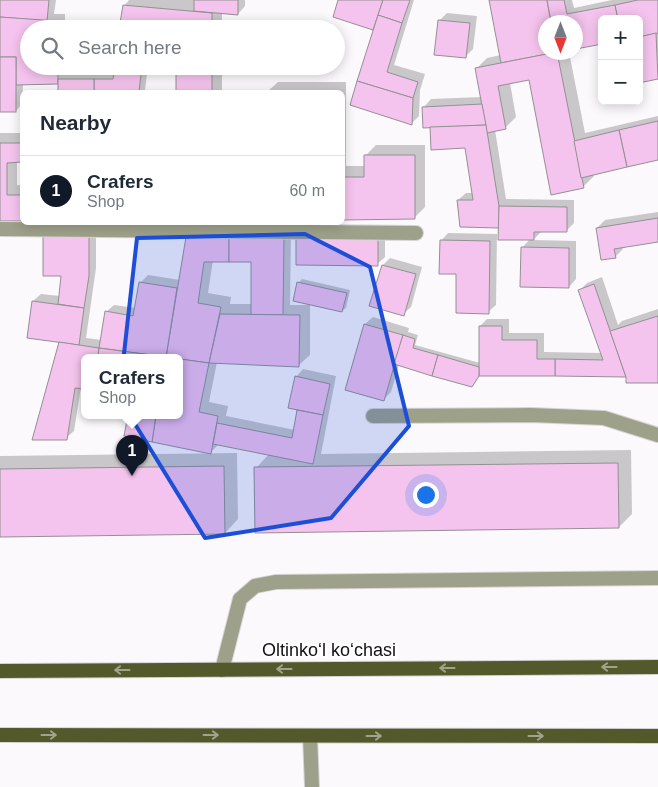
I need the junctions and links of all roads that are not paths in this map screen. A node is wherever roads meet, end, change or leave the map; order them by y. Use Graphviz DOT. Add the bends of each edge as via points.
graph roads {
  1 [pos="0,229"];
  2 [pos="416,233"];
  3 [pos="373,416"];
  4 [pos="658,435"];
  5 [pos="658,578"];
  6 [pos="658,667"];
  7 [pos="222,670"];
  8 [pos="0,671"];
  9 [pos="0,735"];
  10 [pos="310,736"];
  11 [pos="658,736"];
  12 [pos="312,787"];
  1 -- 2 [label="street"];
  3 -- 4 [label="street" via="604,418"];
  5 -- 7 [label="street" via="276,582 255,586 240,599"];
  6 -- 7 [label="main road, Oltinkoʻl koʻchasi, one-way"];
  7 -- 8 [label="main road, Oltinkoʻl koʻchasi, one-way"];
  9 -- 10 [label="main road, one-way"];
  10 -- 11 [label="main road, one-way"];
  10 -- 12 [label="street"];
}
